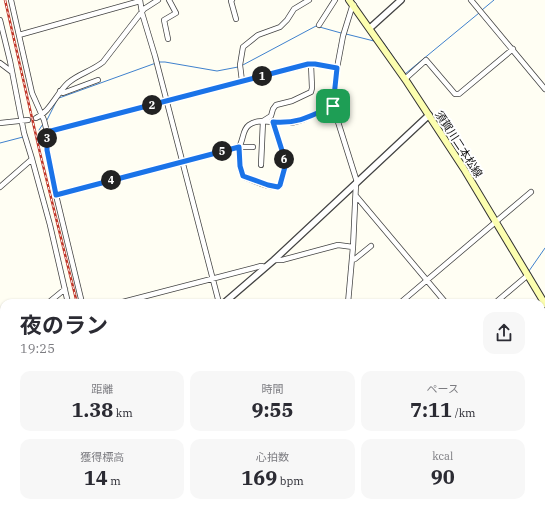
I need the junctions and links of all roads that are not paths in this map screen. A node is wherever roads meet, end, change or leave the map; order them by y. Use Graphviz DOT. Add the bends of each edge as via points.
graph roads {
  1 [pos="11,0"];
  2 [pos="158,0"];
  3 [pos="169,0"];
  4 [pos="232,0"];
  5 [pos="309,0"];
  6 [pos="335,0"];
  7 [pos="349,0"];
  8 [pos="401,0"];
  9 [pos="471,0"];
  10 [pos="140,1"];
  11 [pos="354,6"];
  12 [pos="142,13"];
  13 [pos="236,19"];
  14 [pos="0,20"];
  15 [pos="319,25"];
  16 [pos="370,28"];
  17 [pos="19,35"];
  18 [pos="168,39"];
  19 [pos="513,49"];
  20 [pos="0,63"];
  21 [pos="310,64"];
  22 [pos="337,68"];
  23 [pos="12,72"];
  24 [pos="405,79"];
  25 [pos="98,80"];
  26 [pos="242,81"];
  27 [pos="545,89"];
  28 [pos="60,91"];
  29 [pos="166,101"];
  30 [pos="333,106"];
  31 [pos="429,115"];
  32 [pos="36,118"];
  33 [pos="28,120"];
  34 [pos="44,120"];
  35 [pos="22,121"];
  36 [pos="263,121"];
  37 [pos="273,122"];
  38 [pos="0,123"];
  39 [pos="47,132"];
  40 [pos="239,147"];
  41 [pos="253,147"];
  42 [pos="32,159"];
  43 [pos="183,161"];
  44 [pos="261,165"];
  45 [pos="357,182"];
  46 [pos="0,187"];
  47 [pos="531,192"];
  48 [pos="56,195"];
  49 [pos="356,196"];
  50 [pos="496,223"];
  51 [pos="371,246"];
  52 [pos="353,247"];
  53 [pos="274,260"];
  54 [pos="352,260"];
  55 [pos="265,267"];
  56 [pos="528,276"];
  57 [pos="213,278"];
  58 [pos="427,280"];
  59 [pos="65,289"];
  60 [pos="53,299"];
  61 [pos="67,299"];
  62 [pos="81,299"];
  63 [pos="134,299"];
  64 [pos="219,299"];
  65 [pos="229,299"];
  66 [pos="348,299"];
  67 [pos="405,299"];
  68 [pos="443,299"];
  69 [pos="500,299"];
  70 [pos="542,299"];
  1 -- 17 [label="street"];
  2 -- 12 [label="street" via="145,7"];
  3 -- 18 [label="street" via="176,13 164,20"];
  4 -- 13 [label="street"];
  5 -- 26 [label="street" via="294,9 280,27 258,34 244,45 240,67"];
  6 -- 15 [label="street"];
  7 -- 11 [label="main road, 須賀川二本松線"];
  8 -- 16 [label="street"];
  9 -- 19 [label="street"];
  10 -- 12 [label="street"];
  10 -- 17 [label="street"];
  11 -- 16 [label="main road, 須賀川二本松線"];
  11 -- 22 [label="street" via="343,34"];
  12 -- 28 [label="street" via="103,62 68,82"];
  12 -- 29 [label="street"];
  14 -- 23 [label="street"];
  16 -- 24 [label="main road, 須賀川二本松線"];
  17 -- 34 [label="street" via="32,93"];
  19 -- 24 [label="street" via="459,94 455,94 426,60"];
  19 -- 27 [label="street"];
  20 -- 23 [label="street"];
  21 -- 22 [label="street"];
  21 -- 26 [label="street"];
  21 -- 36 [label="street" via="311,92 276,105 271,116"];
  22 -- 30 [label="street"];
  23 -- 35 [label="street"];
  24 -- 31 [label="main road, 須賀川二本松線"];
  25 -- 28 [label="street" via="63,93"];
  26 -- 29 [label="street"];
  28 -- 34 [label="street"];
  29 -- 39 [label="street"];
  29 -- 43 [label="street"];
  30 -- 37 [label="street" via="303,120"];
  30 -- 45 [label="street"];
  31 -- 45 [label="street"];
  31 -- 50 [label="main road, 須賀川二本松線"];
  32 -- 34 [label="street"];
  33 -- 35 [label="street"];
  34 -- 39 [label="street"];
  35 -- 38 [label="street"];
  35 -- 42 [label="street"];
  36 -- 37 [label="street"];
  36 -- 40 [label="street" via="254,122 246,128"];
  36 -- 44 [label="street"];
  37 -- 40 [label="street" via="286,163 280,186 268,185 243,176"];
  39 -- 48 [label="street" via="47,150"];
  40 -- 41 [label="street"];
  40 -- 43 [label="street"];
  42 -- 46 [label="street"];
  42 -- 59 [label="street"];
  43 -- 48 [label="street"];
  43 -- 57 [label="street"];
  45 -- 49 [label="street"];
  45 -- 53 [label="street"];
  47 -- 50 [label="street"];
  48 -- 62 [label="street"];
  49 -- 52 [label="street"];
  49 -- 58 [label="street"];
  50 -- 56 [label="main road, 須賀川二本松線"];
  50 -- 58 [label="street"];
  51 -- 54 [label="street"];
  52 -- 53 [label="street" via="338,245"];
  52 -- 54 [label="street"];
  53 -- 55 [label="street"];
  54 -- 66 [label="street"];
  55 -- 57 [label="street"];
  55 -- 65 [label="street"];
  56 -- 69 [label="street"];
  56 -- 70 [label="main road, 須賀川二本松線"];
  57 -- 63 [label="street"];
  57 -- 64 [label="street"];
  58 -- 67 [label="street"];
  58 -- 68 [label="street"];
  59 -- 60 [label="street"];
  59 -- 61 [label="street"];
}
